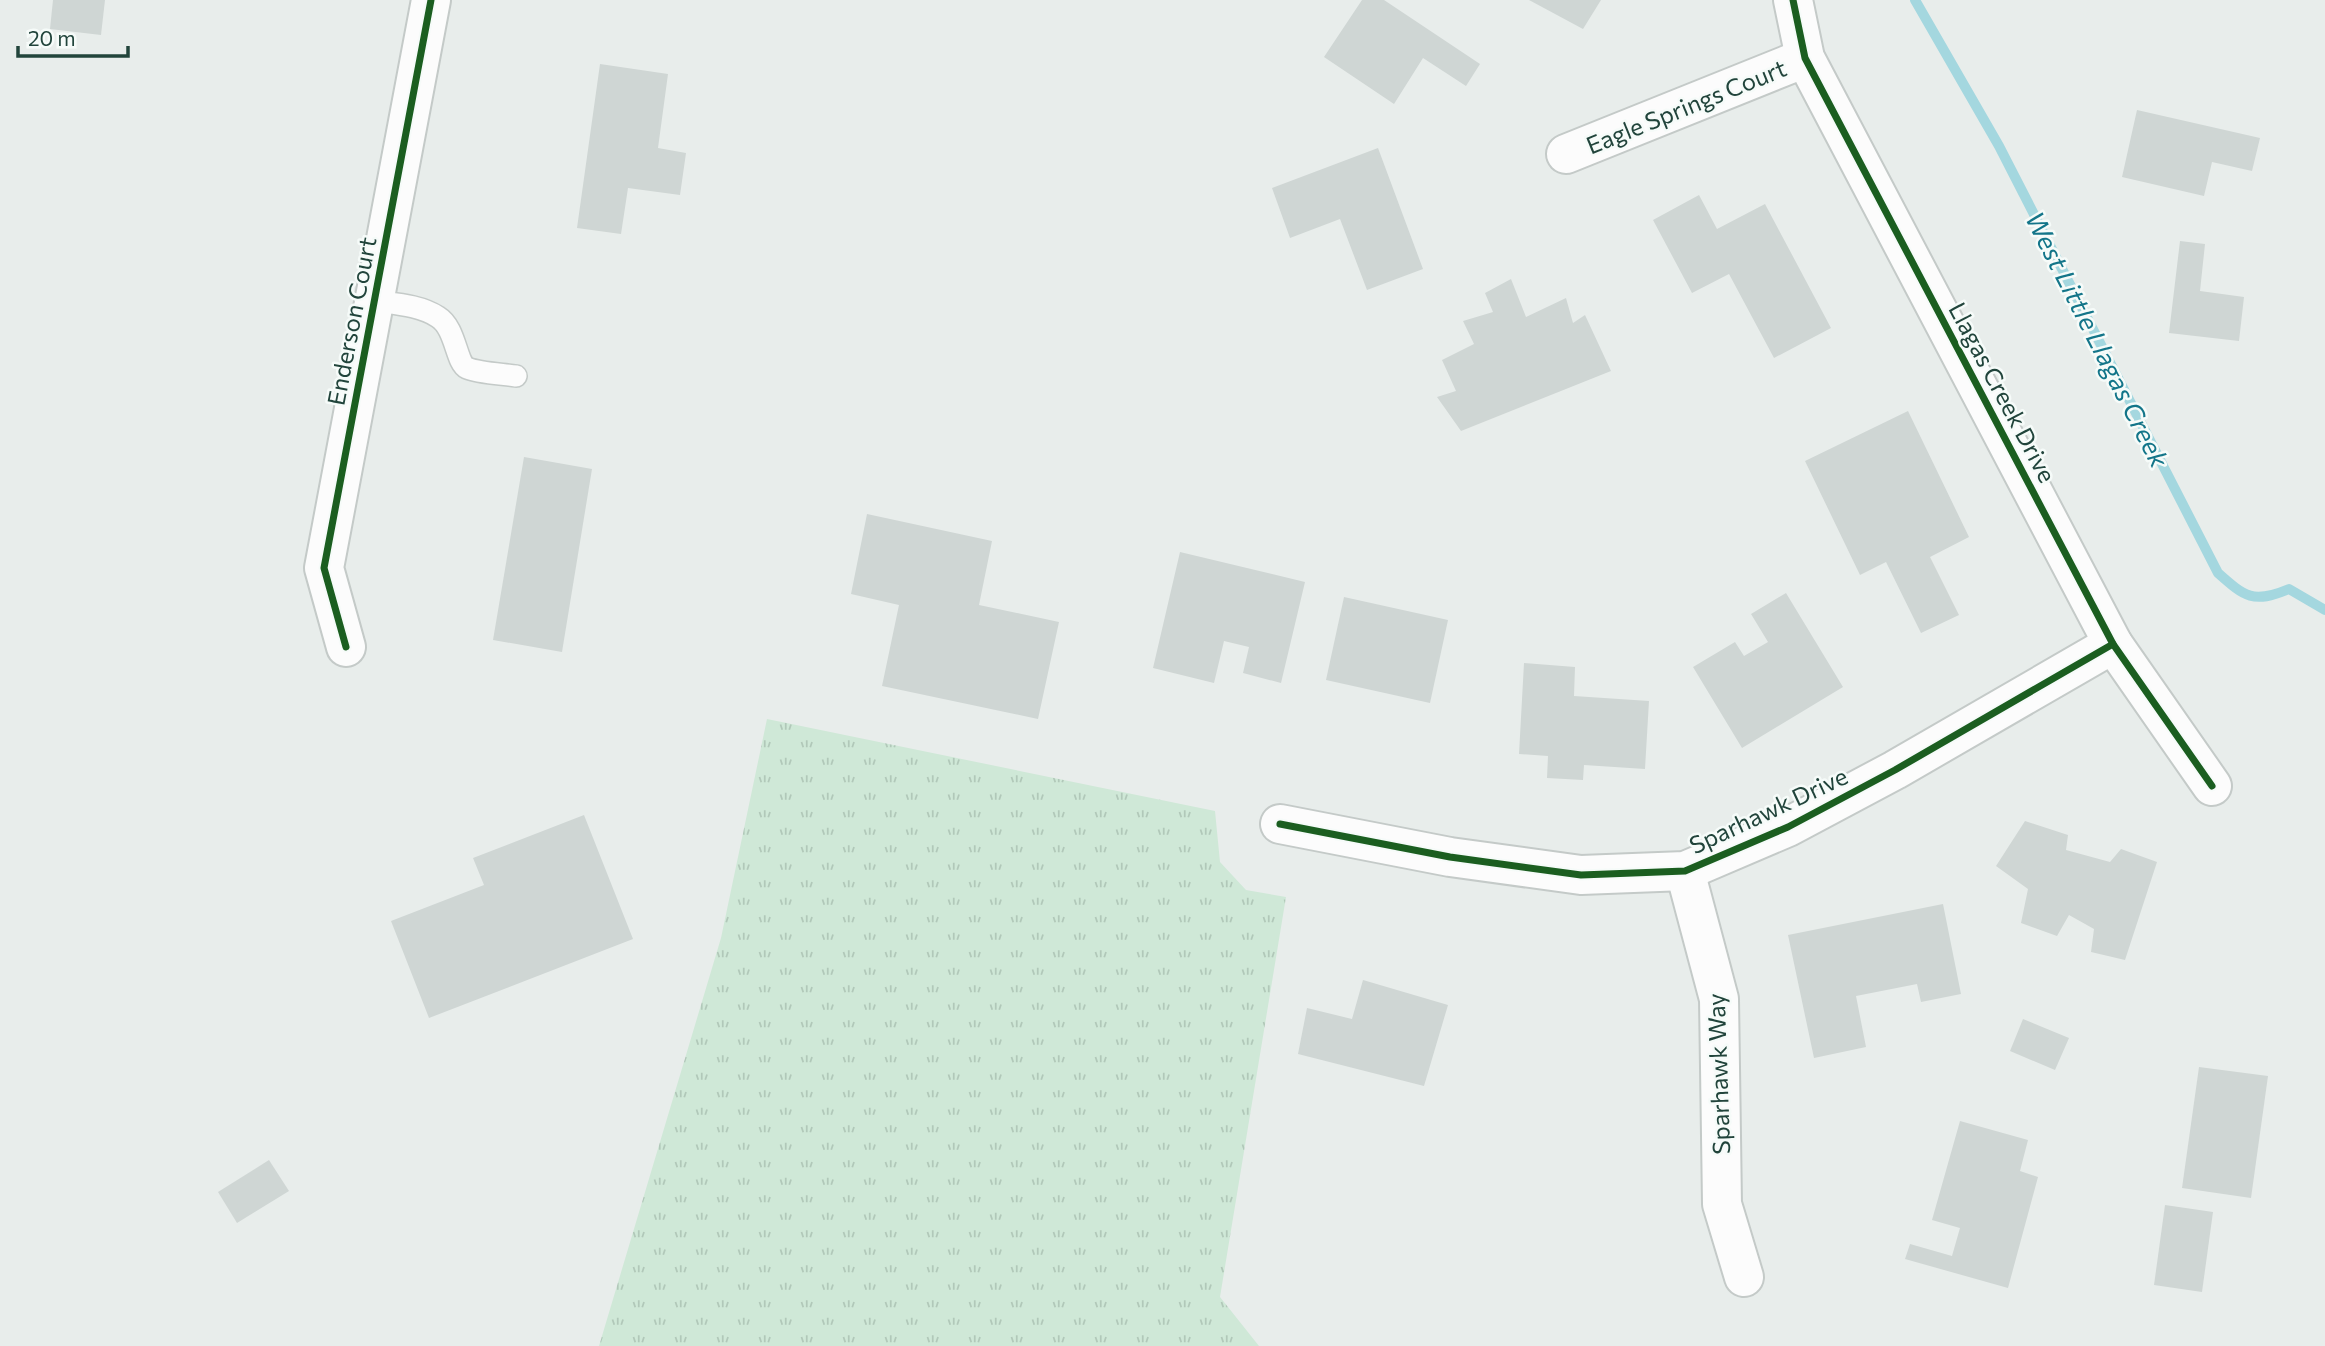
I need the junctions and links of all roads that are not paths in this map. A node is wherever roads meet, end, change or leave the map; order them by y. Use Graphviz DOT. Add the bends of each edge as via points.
graph roads {
  1 [pos="431,0"];
  2 [pos="1793,0"];
  3 [pos="1805,58"];
  4 [pos="1566,154"];
  5 [pos="374,301"];
  6 [pos="516,376"];
  7 [pos="2113,645"];
  8 [pos="346,647"];
  9 [pos="2212,786"];
  10 [pos="1280,824"];
  11 [pos="1685,871"];
  12 [pos="1744,1277"];
  1 -- 5 [label="street, Enderson Court"];
  2 -- 3 [label="street, Llagas Creek Drive"];
  3 -- 4 [label="street, Eagle Springs Court"];
  3 -- 7 [label="street, Llagas Creek Drive"];
  5 -- 6 [label="lane" via="412,307 440,318 456,341 459,361 466,368"];
  5 -- 8 [label="street, Enderson Court" via="324,568"];
  7 -- 9 [label="street, Llagas Creek Drive"];
  7 -- 11 [label="street, Sparhawk Drive" via="1788,827"];
  10 -- 11 [label="street, Sparhawk Drive" via="1450,857 1581,875"];
  11 -- 12 [label="street, Sparhawk Way" via="1719,999 1722,1204"];
}
